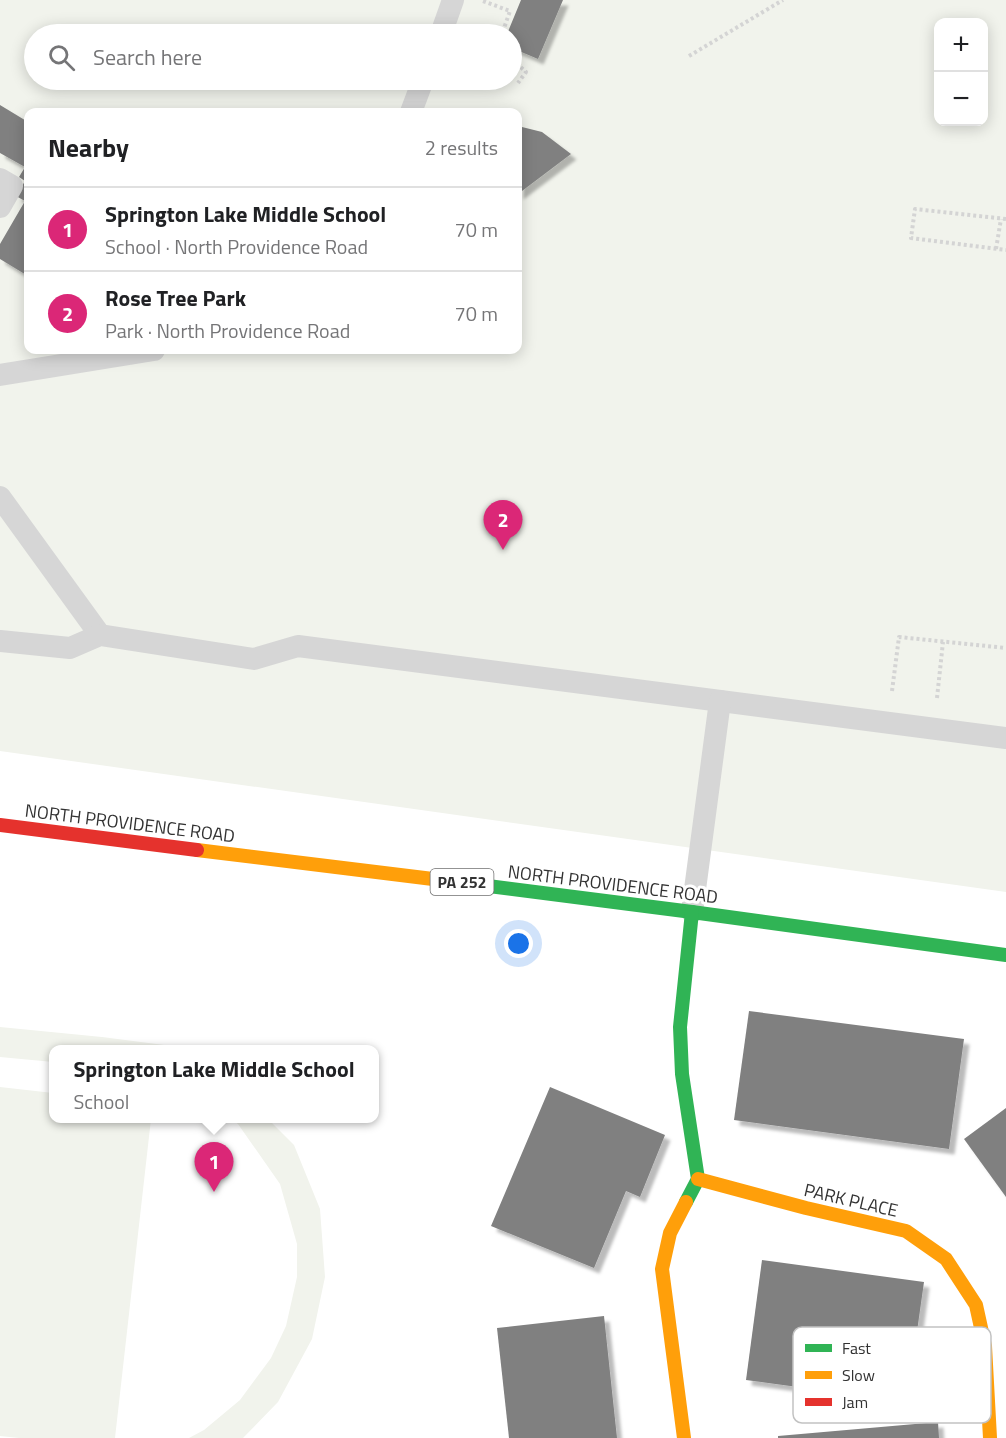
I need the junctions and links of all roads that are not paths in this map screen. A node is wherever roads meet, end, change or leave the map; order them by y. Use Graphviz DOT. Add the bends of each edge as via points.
graph roads {
  1 [pos="453,0"];
  2 [pos="445,24"];
  3 [pos="419,90"];
  4 [pos="412,108"];
  5 [pos="0,179"];
  6 [pos="0,207"];
  7 [pos="129,354"];
  8 [pos="0,375"];
  9 [pos="0,497"];
  10 [pos="100,635"];
  11 [pos="0,640"];
  12 [pos="720,701"];
  13 [pos="1006,738"];
  14 [pos="0,825"];
  15 [pos="692,912"];
  16 [pos="1006,955"];
  17 [pos="698,1179"];
  18 [pos="981,1327"];
  19 [pos="989,1423"];
  20 [pos="684,1438"];
  21 [pos="990,1438"];
  1 -- 2 [label="lane"];
  3 -- 4 [label="lane"];
  5 -- 6 [label="lane" via="12,186"];
  7 -- 8 [label="lane"];
  9 -- 10 [label="lane"];
  10 -- 11 [label="lane" via="70,648"];
  10 -- 12 [label="lane" via="254,659 298,646"];
  12 -- 13 [label="lane"];
  12 -- 15 [label="lane"];
  14 -- 15 [label="main road, NORTH PROVIDENCE ROAD / PA 252"];
  15 -- 16 [label="main road, NORTH PROVIDENCE ROAD / PA 252"];
  15 -- 17 [label="main road" via="680,1027 682,1074"];
  17 -- 18 [label="main road, PARK PLACE" via="906,1231 945,1259 976,1305"];
  17 -- 20 [label="main road" via="670,1233 662,1269"];
  19 -- 21 [label="main road, PARK PLACE"];
}
